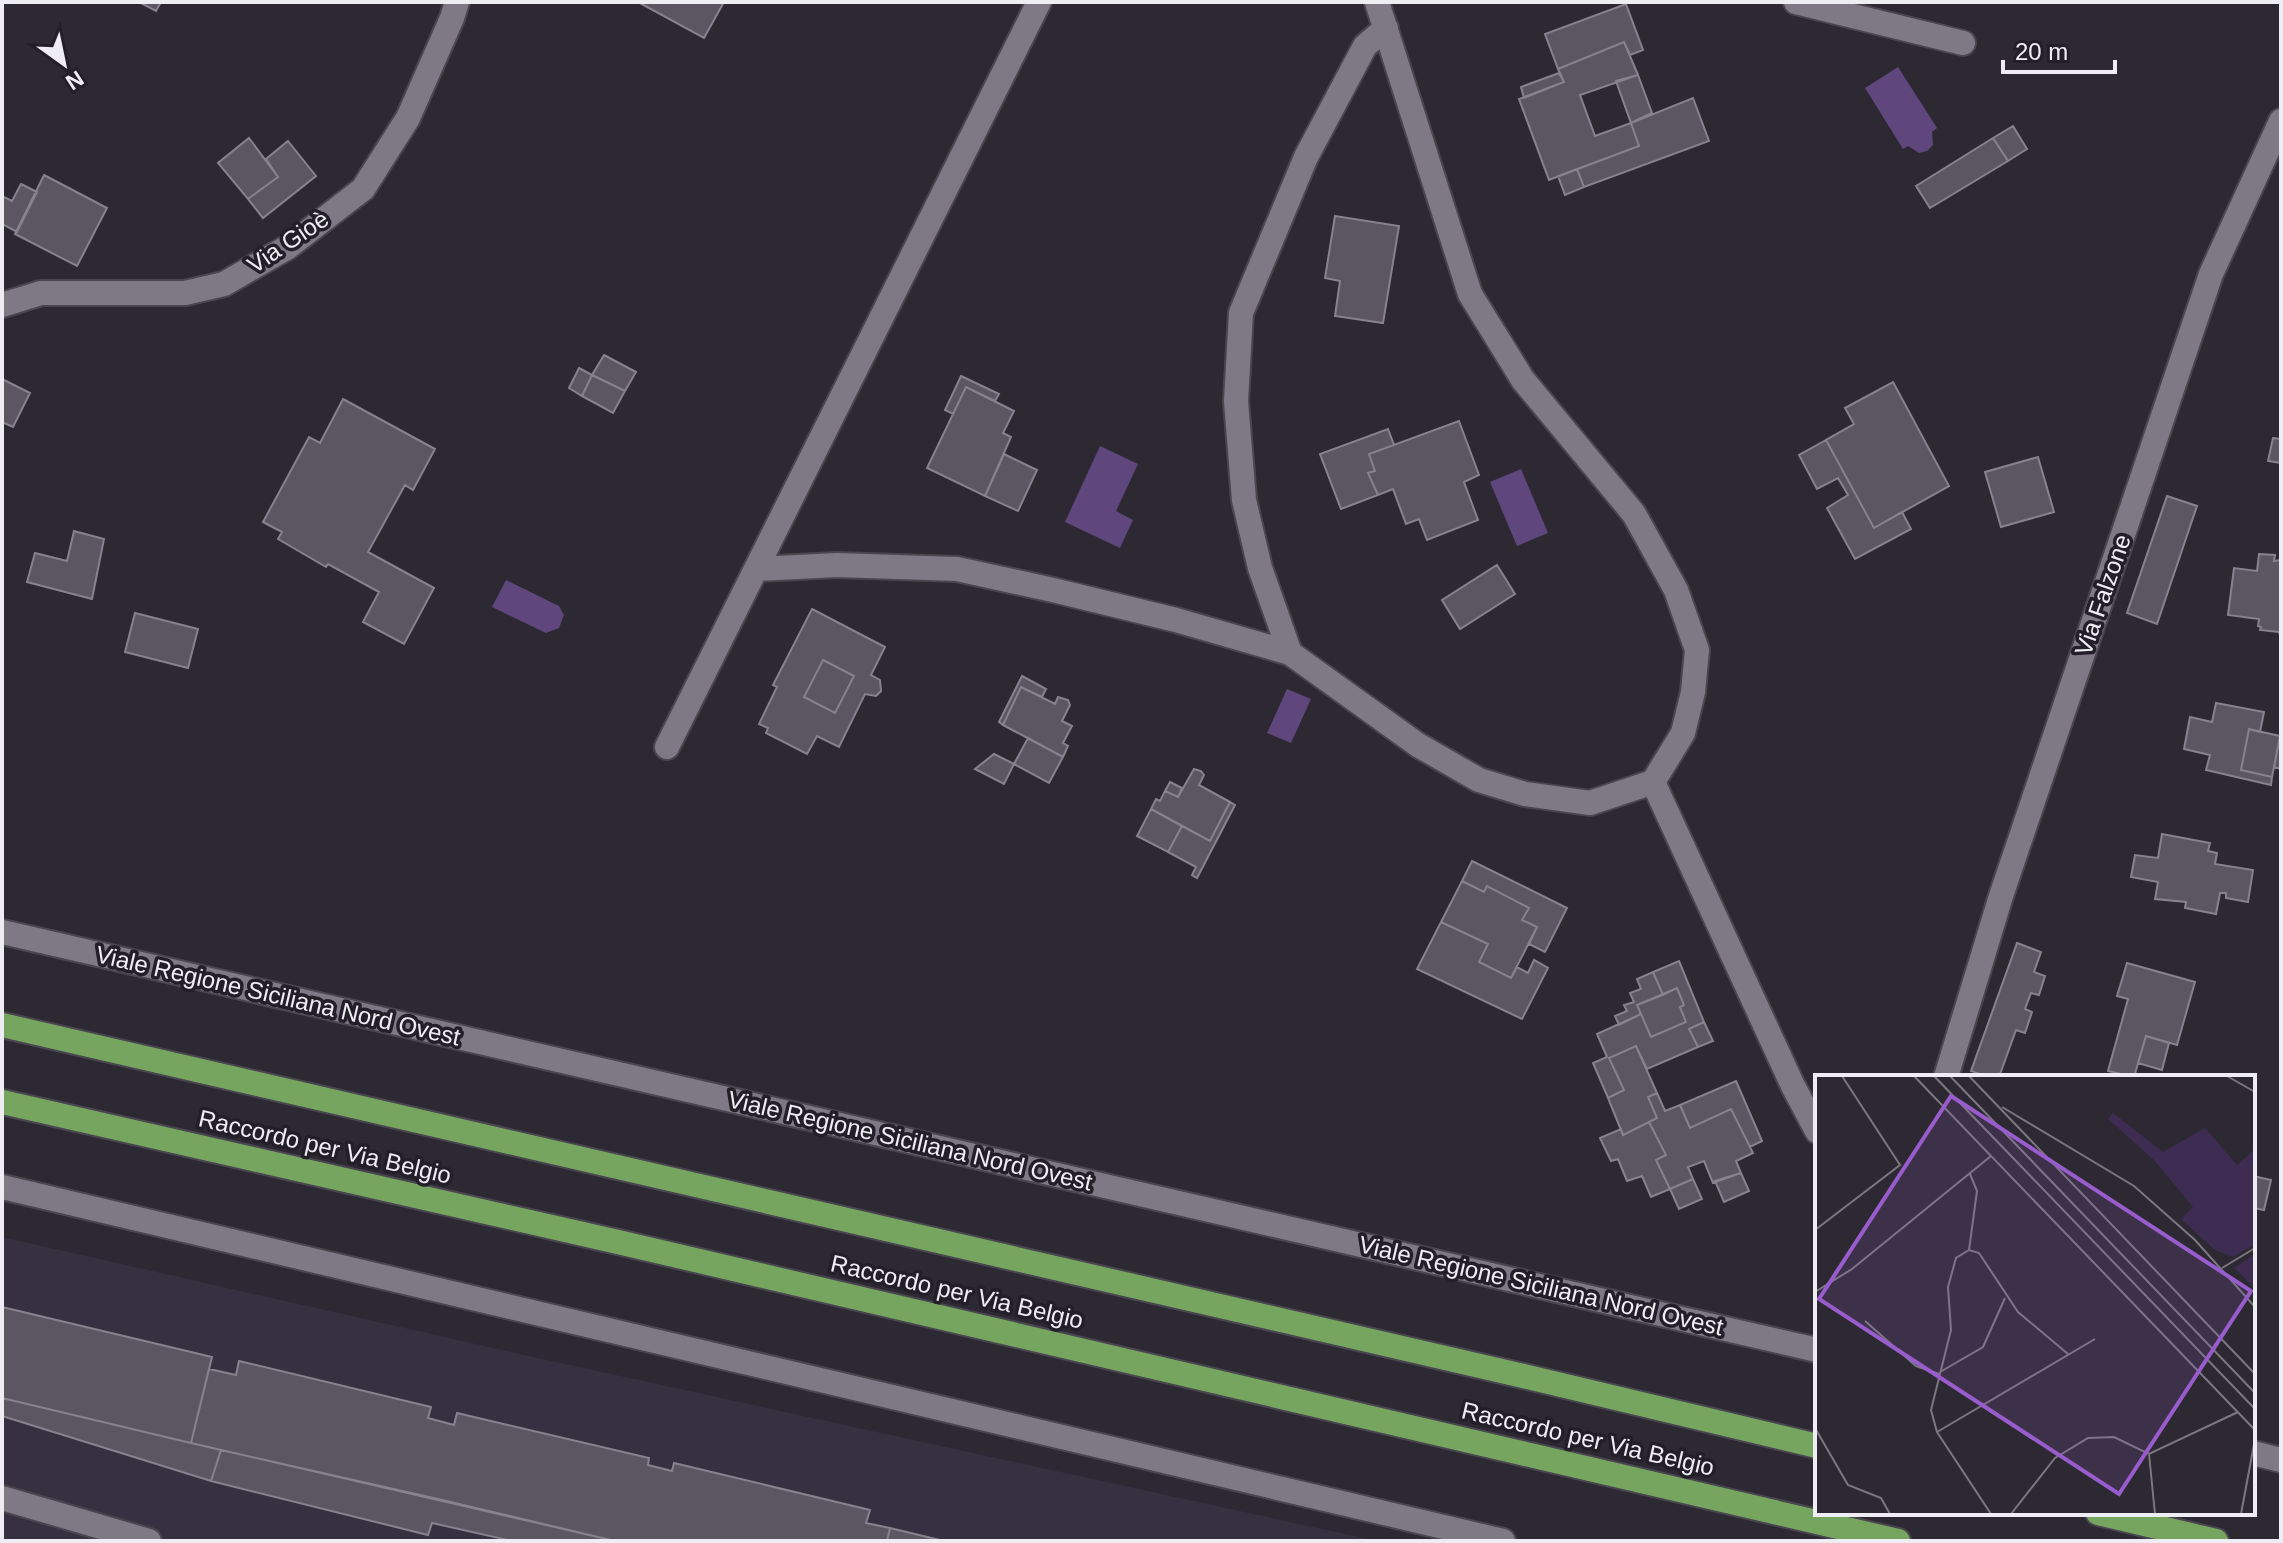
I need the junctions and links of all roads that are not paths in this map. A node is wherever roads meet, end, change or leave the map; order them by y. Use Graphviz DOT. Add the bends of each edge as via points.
graph roads {
  1 [pos="457,2"];
  2 [pos="1039,2"];
  3 [pos="1796,2"];
  4 [pos="1385,11"];
  5 [pos="1963,43"];
  6 [pos="2281,121"];
  7 [pos="2,305"];
  8 [pos="757,569"];
  9 [pos="1290,653"];
  10 [pos="667,747"];
  11 [pos="1653,782"];
  12 [pos="2,932"];
  13 [pos="2,1025"];
  14 [pos="1947,1075"];
  15 [pos="2,1102"];
  16 [pos="1815,1127"];
  17 [pos="2,1187"];
  18 [pos="1815,1350"];
  19 [pos="1815,1446"];
  20 [pos="2255,1454"];
  21 [pos="2281,1460"];
  22 [pos="2,1498"];
  23 [pos="2106,1515"];
  24 [pos="149,1541"];
  25 [pos="1503,1541"];
  26 [pos="1898,1541"];
  27 [pos="2216,1541"];
  1 -- 7 [label="street, Via Gioè" via="408,118 363,189 288,247 224,284 185,293 41,293"];
  2 -- 8 [label="street"];
  3 -- 5 [label="street"];
  4 -- 9 [label="street" via="1306,157 1241,313 1236,401 1244,500 1260,568"];
  4 -- 11 [label="street" via="1470,294 1523,380 1634,514 1676,590 1697,650 1683,733"];
  6 -- 14 [label="street, Via Falzone" via="2211,274 2001,896"];
  8 -- 9 [label="street" via="957,569 1176,620"];
  8 -- 10 [label="street"];
  9 -- 11 [label="street" via="1418,745 1479,780 1525,794 1590,803"];
  11 -- 16 [label="street"];
  12 -- 18 [label="street, Viale Regione Siciliana Nord Ovest"];
  13 -- 19 [label="highway, Raccordo per Via Belgio"];
  15 -- 26 [label="highway, Raccordo per Via Belgio"];
  17 -- 25 [label="street"];
  20 -- 21 [label="street"];
  22 -- 24 [label="street"];
  23 -- 27 [label="highway"];
}
